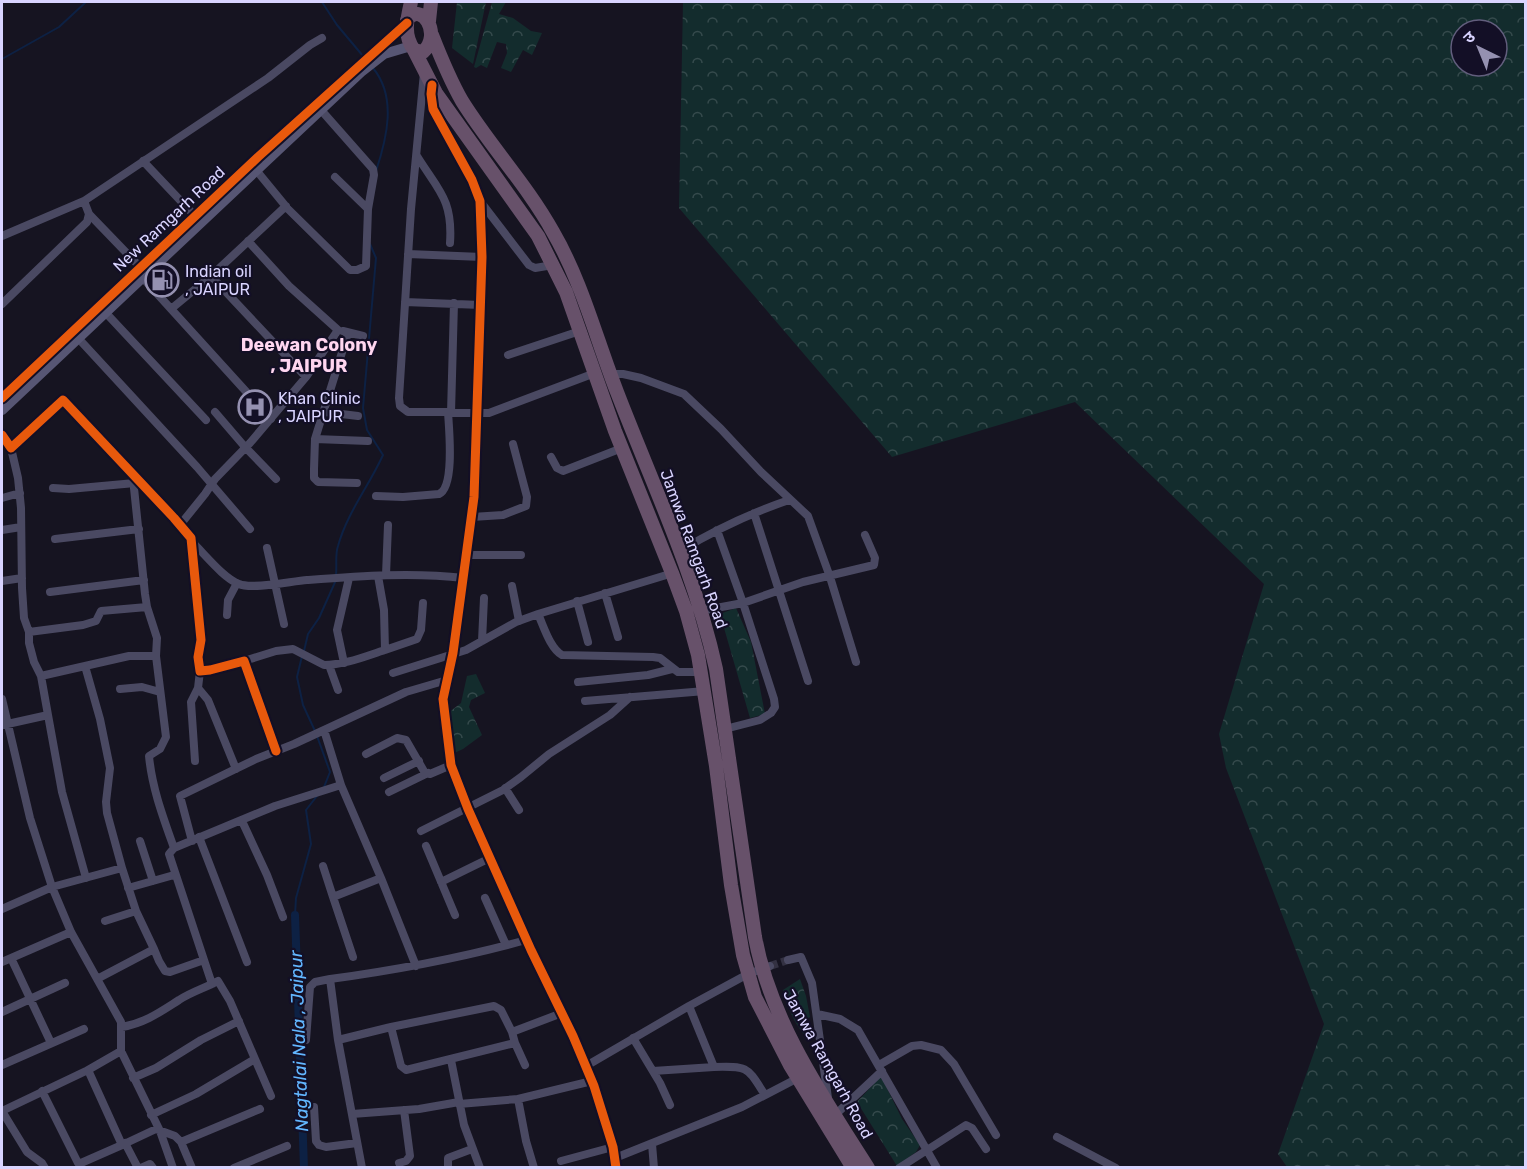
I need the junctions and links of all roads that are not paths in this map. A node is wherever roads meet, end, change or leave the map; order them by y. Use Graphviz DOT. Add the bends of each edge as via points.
graph roads {
  1 [pos="411,2"];
  2 [pos="431,2"];
  3 [pos="429,21"];
  4 [pos="407,22"];
  5 [pos="432,35"];
  6 [pos="322,38"];
  7 [pos="412,48"];
  8 [pos="381,50"];
  9 [pos="360,68"];
  10 [pos="424,70"];
  11 [pos="432,85"];
  12 [pos="321,110"];
  13 [pos="417,156"];
  14 [pos="143,161"];
  15 [pos="256,170"];
  16 [pos="335,177"];
  17 [pos="84,201"];
  18 [pos="480,201"];
  19 [pos="285,206"];
  20 [pos="368,209"];
  21 [pos="89,214"];
  22 [pos="195,216"];
  23 [pos="2,236"];
  24 [pos="248,241"];
  25 [pos="450,243"];
  26 [pos="408,254"];
  27 [pos="482,257"];
  28 [pos="553,266"];
  29 [pos="143,273"];
  30 [pos="211,276"];
  31 [pos="405,302"];
  32 [pos="454,303"];
  33 [pos="2,304"];
  34 [pos="481,305"];
  35 [pos="171,309"];
  36 [pos="105,312"];
  37 [pos="338,330"];
  38 [pos="580,331"];
  39 [pos="348,333"];
  40 [pos="363,336"];
  41 [pos="78,338"];
  42 [pos="508,355"];
  43 [pos="595,373"];
  44 [pos="610,374"];
  45 [pos="306,377"];
  46 [pos="3,401"];
  47 [pos="215,412"];
  48 [pos="325,412"];
  49 [pos="449,412"];
  50 [pos="476,413"];
  51 [pos="358,416"];
  52 [pos="271,419"];
  53 [pos="206,420"];
  54 [pos="2,435"];
  55 [pos="315,439"];
  56 [pos="368,441"];
  57 [pos="513,444"];
  58 [pos="245,447"];
  59 [pos="11,448"];
  60 [pos="622,448"];
  61 [pos="551,456"];
  62 [pos="276,479"];
  63 [pos="135,481"];
  64 [pos="357,483"];
  65 [pos="212,484"];
  66 [pos="53,488"];
  67 [pos="20,493"];
  68 [pos="376,496"];
  69 [pos="2,498"];
  70 [pos="789,500"];
  71 [pos="754,513"];
  72 [pos="471,517"];
  73 [pos="180,525"];
  74 [pos="388,525"];
  75 [pos="21,527"];
  76 [pos="250,529"];
  77 [pos="2,530"];
  78 [pos="139,530"];
  79 [pos="717,530"];
  80 [pos="865,535"];
  81 [pos="55,539"];
  82 [pos="191,541"];
  83 [pos="267,548"];
  84 [pos="680,551"];
  85 [pos="467,555"];
  86 [pos="521,555"];
  87 [pos="686,569"];
  88 [pos="672,573"];
  89 [pos="382,576"];
  90 [pos="831,576"];
  91 [pos="22,578"];
  92 [pos="347,578"];
  93 [pos="464,578"];
  94 [pos="144,580"];
  95 [pos="2,581"];
  96 [pos="237,583"];
  97 [pos="274,584"];
  98 [pos="512,586"];
  99 [pos="779,590"];
  100 [pos="50,592"];
  101 [pos="605,593"];
  102 [pos="484,598"];
  103 [pos="578,601"];
  104 [pos="423,603"];
  105 [pos="743,603"];
  106 [pos="147,607"];
  107 [pos="700,611"];
  108 [pos="538,614"];
  109 [pos="227,615"];
  110 [pos="519,621"];
  111 [pos="284,624"];
  112 [pos="28,632"];
  113 [pos="618,637"];
  114 [pos="482,641"];
  115 [pos="588,642"];
  116 [pos="385,650"];
  117 [pos="453,652"];
  118 [pos="156,656"];
  119 [pos="244,661"];
  120 [pos="856,662"];
  121 [pos="344,663"];
  122 [pos="329,665"];
  123 [pos="85,666"];
  124 [pos="672,669"];
  125 [pos="200,671"];
  126 [pos="702,672"];
  127 [pos="393,673"];
  128 [pos="41,676"];
  129 [pos="447,680"];
  130 [pos="808,681"];
  131 [pos="578,682"];
  132 [pos="120,688"];
  133 [pos="198,688"];
  134 [pos="338,690"];
  135 [pos="705,691"];
  136 [pos="160,692"];
  137 [pos="630,697"];
  138 [pos="2,699"];
  139 [pos="585,701"];
  140 [pos="48,715"];
  141 [pos="4,725"];
  142 [pos="725,729"];
  143 [pos="320,732"];
  144 [pos="276,751"];
  145 [pos="366,754"];
  146 [pos="195,761"];
  147 [pos="419,761"];
  148 [pos="451,765"];
  149 [pos="236,769"];
  150 [pos="428,774"];
  151 [pos="384,778"];
  152 [pos="342,785"];
  153 [pos="505,788"];
  154 [pos="389,792"];
  155 [pos="468,809"];
  156 [pos="519,810"];
  157 [pos="242,821"];
  158 [pos="421,831"];
  159 [pos="196,839"];
  160 [pos="140,841"];
  161 [pos="426,846"];
  162 [pos="174,848"];
  163 [pos="490,858"];
  164 [pos="322,866"];
  165 [pos="122,867"];
  166 [pos="174,875"];
  167 [pos="86,878"];
  168 [pos="381,878"];
  169 [pos="153,881"];
  170 [pos="441,882"];
  171 [pos="52,887"];
  172 [pos="128,888"];
  173 [pos="333,897"];
  174 [pos="485,898"];
  175 [pos="2,909"];
  176 [pos="136,911"];
  177 [pos="455,915"];
  178 [pos="283,917"];
  179 [pos="105,921"];
  180 [pos="71,932"];
  181 [pos="526,940"];
  182 [pos="506,945"];
  183 [pos="154,949"];
  184 [pos="353,957"];
  185 [pos="11,958"];
  186 [pos="204,960"];
  187 [pos="788,960"];
  188 [pos="2,962"];
  189 [pos="247,962"];
  190 [pos="416,966"];
  191 [pos="766,967"];
  192 [pos="748,974"];
  193 [pos="97,979"];
  194 [pos="330,979"];
  195 [pos="65,983"];
  196 [pos="212,984"];
  197 [pos="30,1000"];
  198 [pos="689,1006"];
  199 [pos="2,1012"];
  200 [pos="562,1013"];
  201 [pos="817,1014"];
  202 [pos="239,1021"];
  203 [pos="122,1027"];
  204 [pos="391,1027"];
  205 [pos="84,1029"];
  206 [pos="512,1032"];
  207 [pos="633,1038"];
  208 [pos="306,1040"];
  209 [pos="338,1040"];
  210 [pos="51,1043"];
  211 [pos="515,1043"];
  212 [pos="121,1052"];
  213 [pos="255,1059"];
  214 [pos="451,1060"];
  215 [pos="2,1065"];
  216 [pos="525,1065"];
  217 [pos="586,1066"];
  218 [pos="714,1067"];
  219 [pos="880,1068"];
  220 [pos="88,1070"];
  221 [pos="653,1071"];
  222 [pos="133,1078"];
  223 [pos="798,1078"];
  224 [pos="592,1081"];
  225 [pos="42,1091"];
  226 [pos="765,1095"];
  227 [pos="271,1096"];
  228 [pos="518,1099"];
  229 [pos="459,1103"];
  230 [pos="670,1106"];
  231 [pos="314,1107"];
  232 [pos="260,1109"];
  233 [pos="404,1110"];
  234 [pos="832,1110"];
  235 [pos="2,1111"];
  236 [pos="352,1114"];
  237 [pos="151,1115"];
  238 [pos="160,1131"];
  239 [pos="996,1135"];
  240 [pos="1057,1137"];
  241 [pos="181,1142"];
  242 [pos="357,1143"];
  243 [pos="123,1144"];
  244 [pos="652,1144"];
  245 [pos="287,1146"];
  246 [pos="472,1149"];
  247 [pos="927,1149"];
  248 [pos="986,1149"];
  249 [pos="615,1158"];
  250 [pos="561,1161"];
  251 [pos="399,1163"];
  252 [pos="78,1165"];
  253 [pos="45,1167"];
  254 [pos="139,1167"];
  255 [pos="153,1167"];
  256 [pos="173,1167"];
  257 [pos="192,1167"];
  258 [pos="234,1167"];
  259 [pos="362,1167"];
  260 [pos="448,1167"];
  261 [pos="480,1167"];
  262 [pos="534,1167"];
  263 [pos="654,1167"];
  264 [pos="853,1167"];
  265 [pos="868,1167"];
  266 [pos="899,1167"];
  267 [pos="937,1167"];
  268 [pos="1116,1167"];
  1 -- 4 [label="highway"];
  2 -- 3 [label="highway"];
  3 -- 4 [label="highway" via="417,12"];
  3 -- 5 [label="highway, Jamwa Ramgarh Road"];
  4 -- 7 [label="highway, Jamwa Ramgarh Road"];
  4 -- 8 [label="street"];
  5 -- 7 [label="highway" via="423,52"];
  5 -- 44 [label="highway, Jamwa Ramgarh Road" via="462,101 554,232 582,294"];
  6 -- 14 [label="street"];
  7 -- 8 [label="street"];
  7 -- 10 [label="highway, Jamwa Ramgarh Road"];
  8 -- 9 [label="street"];
  9 -- 12 [label="street, New Ramgarh Road"];
  9 -- 22 [label="street, New Ramgarh Road"];
  10 -- 11 [label="highway, Jamwa Ramgarh Road"];
  10 -- 13 [label="street"];
  11 -- 18 [label="street" via="433,109"];
  11 -- 28 [label="highway, Jamwa Ramgarh Road" via="538,236"];
  12 -- 15 [label="street, New Ramgarh Road"];
  12 -- 20 [label="street" via="373,169"];
  13 -- 25 [label="street" via="448,204"];
  13 -- 26 [label="street"];
  14 -- 17 [label="street"];
  14 -- 22 [label="street"];
  15 -- 19 [label="street"];
  15 -- 29 [label="street, New Ramgarh Road"];
  16 -- 20 [label="street"];
  17 -- 21 [label="street"];
  17 -- 23 [label="street"];
  18 -- 27 [label="street"];
  18 -- 28 [label="street" via="529,265"];
  19 -- 20 [label="street" via="350,270 366,266"];
  19 -- 24 [label="street"];
  21 -- 29 [label="street"];
  21 -- 33 [label="street" via="87,222"];
  22 -- 29 [label="street, New Ramgarh Road"];
  24 -- 30 [label="street"];
  24 -- 37 [label="street" via="289,286"];
  26 -- 27 [label="street"];
  26 -- 31 [label="street"];
  27 -- 34 [label="street"];
  28 -- 38 [label="highway, Jamwa Ramgarh Road"];
  29 -- 35 [label="street"];
  29 -- 36 [label="street, New Ramgarh Road"];
  29 -- 46 [label="street, New Ramgarh Road"];
  30 -- 35 [label="street"];
  30 -- 45 [label="street"];
  31 -- 32 [label="street"];
  31 -- 49 [label="street" via="400,405 408,412"];
  32 -- 34 [label="street"];
  32 -- 49 [label="street"];
  34 -- 50 [label="street"];
  35 -- 52 [label="street"];
  36 -- 41 [label="street, New Ramgarh Road"];
  36 -- 53 [label="street"];
  37 -- 39 [label="street"];
  37 -- 45 [label="street"];
  38 -- 42 [label="street"];
  38 -- 43 [label="highway, Jamwa Ramgarh Road"];
  39 -- 40 [label="street"];
  39 -- 48 [label="street"];
  41 -- 46 [label="street, New Ramgarh Road"];
  41 -- 65 [label="street"];
  43 -- 50 [label="street" via="489,413"];
  43 -- 60 [label="highway, Jamwa Ramgarh Road"];
  44 -- 70 [label="street" via="640,378 684,394"];
  44 -- 84 [label="highway, Jamwa Ramgarh Road"];
  45 -- 52 [label="street"];
  47 -- 58 [label="street"];
  48 -- 51 [label="street"];
  48 -- 55 [label="street"];
  49 -- 50 [label="street"];
  49 -- 68 [label="street" via="449,471 444,492"];
  50 -- 72 [label="street"];
  52 -- 58 [label="street"];
  54 -- 59 [label="street"];
  55 -- 56 [label="street"];
  55 -- 64 [label="street" via="315,481"];
  57 -- 72 [label="street" via="527,496 526,506 503,516"];
  58 -- 62 [label="street"];
  58 -- 65 [label="street"];
  59 -- 63 [label="street" via="63,400"];
  59 -- 67 [label="street"];
  60 -- 61 [label="street" via="563,471"];
  60 -- 88 [label="highway, Jamwa Ramgarh Road"];
  63 -- 66 [label="street"];
  63 -- 73 [label="street"];
  63 -- 78 [label="street"];
  65 -- 73 [label="street"];
  65 -- 76 [label="street"];
  67 -- 69 [label="street"];
  67 -- 75 [label="street"];
  70 -- 71 [label="street"];
  70 -- 90 [label="street" via="808,516"];
  71 -- 79 [label="street"];
  71 -- 99 [label="street"];
  72 -- 85 [label="street"];
  73 -- 82 [label="street"];
  74 -- 89 [label="street"];
  75 -- 77 [label="street"];
  75 -- 91 [label="street"];
  78 -- 81 [label="street"];
  78 -- 94 [label="street"];
  79 -- 84 [label="street"];
  79 -- 105 [label="street"];
  80 -- 90 [label="street" via="874,565"];
  82 -- 96 [label="street"];
  82 -- 125 [label="street" via="201,640"];
  83 -- 97 [label="street"];
  84 -- 87 [label="highway, Jamwa Ramgarh Road"];
  85 -- 86 [label="street"];
  85 -- 93 [label="street"];
  87 -- 88 [label="street"];
  87 -- 107 [label="highway, Jamwa Ramgarh Road"];
  88 -- 101 [label="street"];
  88 -- 126 [label="highway, Jamwa Ramgarh Road"];
  89 -- 92 [label="street"];
  89 -- 93 [label="street"];
  89 -- 116 [label="street"];
  90 -- 99 [label="street"];
  90 -- 120 [label="street"];
  91 -- 95 [label="street"];
  91 -- 112 [label="street"];
  92 -- 97 [label="street"];
  92 -- 121 [label="street" via="337,630"];
  93 -- 117 [label="street"];
  94 -- 100 [label="street"];
  94 -- 106 [label="street"];
  96 -- 97 [label="street"];
  96 -- 109 [label="street" via="228,600"];
  97 -- 111 [label="street"];
  98 -- 110 [label="street"];
  99 -- 105 [label="street"];
  99 -- 130 [label="street"];
  101 -- 103 [label="street"];
  101 -- 113 [label="street"];
  102 -- 114 [label="street"];
  103 -- 108 [label="street"];
  103 -- 115 [label="street"];
  104 -- 116 [label="street" via="417,639"];
  105 -- 107 [label="street"];
  105 -- 142 [label="street" via="775,707 760,720"];
  106 -- 112 [label="street" via="101,611 96,621 90,623"];
  106 -- 118 [label="street" via="157,638"];
  107 -- 142 [label="highway, Jamwa Ramgarh Road" via="716,669"];
  108 -- 110 [label="street"];
  108 -- 124 [label="street" via="553,646 562,655 653,657"];
  110 -- 114 [label="street"];
  112 -- 128 [label="street" via="28,643"];
  114 -- 117 [label="street"];
  116 -- 121 [label="street"];
  117 -- 127 [label="street"];
  117 -- 129 [label="street"];
  118 -- 123 [label="street" via="129,656"];
  118 -- 136 [label="street"];
  119 -- 122 [label="street" via="293,649"];
  119 -- 125 [label="street"];
  119 -- 144 [label="street"];
  121 -- 122 [label="street"];
  122 -- 134 [label="street"];
  123 -- 128 [label="street"];
  123 -- 165 [label="street" via="110,768 107,813"];
  124 -- 126 [label="street"];
  124 -- 131 [label="street"];
  125 -- 133 [label="street"];
  126 -- 135 [label="highway, Jamwa Ramgarh Road"];
  128 -- 140 [label="street"];
  129 -- 143 [label="street" via="406,692"];
  129 -- 148 [label="street" via="443,699"];
  132 -- 136 [label="street" via="142,687"];
  133 -- 146 [label="street" via="191,702"];
  133 -- 149 [label="street" via="211,707"];
  135 -- 137 [label="street"];
  135 -- 192 [label="highway, Jamwa Ramgarh Road" via="730,885"];
  136 -- 162 [label="street" via="166,737 160,749 149,756 157,802"];
  137 -- 139 [label="street"];
  137 -- 153 [label="street"];
  138 -- 141 [label="street"];
  140 -- 141 [label="street"];
  140 -- 167 [label="street" via="62,792"];
  141 -- 171 [label="street"];
  142 -- 191 [label="highway, Jamwa Ramgarh Road" via="755,937"];
  143 -- 144 [label="street"];
  143 -- 152 [label="street"];
  144 -- 149 [label="street"];
  145 -- 147 [label="street" via="402,737"];
  147 -- 150 [label="street"];
  147 -- 151 [label="street"];
  148 -- 150 [label="street"];
  148 -- 155 [label="street"];
  149 -- 159 [label="street" via="180,796"];
  150 -- 154 [label="street"];
  152 -- 157 [label="street"];
  152 -- 168 [label="street"];
  153 -- 155 [label="street"];
  153 -- 156 [label="street"];
  155 -- 158 [label="street"];
  155 -- 163 [label="street"];
  157 -- 159 [label="street"];
  157 -- 178 [label="street"];
  159 -- 162 [label="street"];
  159 -- 189 [label="street"];
  160 -- 169 [label="street"];
  161 -- 170 [label="street"];
  162 -- 166 [label="street" via="169,854"];
  163 -- 170 [label="street"];
  163 -- 181 [label="street"];
  164 -- 173 [label="street"];
  165 -- 167 [label="street"];
  165 -- 172 [label="street"];
  166 -- 169 [label="street"];
  166 -- 186 [label="street"];
  167 -- 171 [label="street"];
  168 -- 173 [label="street"];
  168 -- 190 [label="street"];
  169 -- 172 [label="street"];
  170 -- 177 [label="street"];
  171 -- 175 [label="street"];
  171 -- 180 [label="street"];
  172 -- 176 [label="street"];
  173 -- 184 [label="street"];
  174 -- 182 [label="street"];
  176 -- 179 [label="street"];
  176 -- 183 [label="street"];
  180 -- 185 [label="street"];
  180 -- 193 [label="street"];
  181 -- 182 [label="street"];
  181 -- 200 [label="street"];
  182 -- 190 [label="street"];
  183 -- 186 [label="street" via="165,971"];
  183 -- 193 [label="street"];
  185 -- 188 [label="street"];
  185 -- 197 [label="street"];
  186 -- 196 [label="street"];
  187 -- 201 [label="street" via="801,957 812,983"];
  190 -- 194 [label="street"];
  191 -- 192 [label="street"];
  191 -- 234 [label="highway, Jamwa Ramgarh Road" via="779,1014"];
  192 -- 198 [label="street"];
  192 -- 223 [label="highway, Jamwa Ramgarh Road" via="766,1020"];
  193 -- 203 [label="street"];
  194 -- 208 [label="street" via="310,987"];
  194 -- 209 [label="street"];
  195 -- 197 [label="street"];
  196 -- 202 [label="street" via="218,981 223,987"];
  196 -- 203 [label="street" via="150,1018"];
  197 -- 199 [label="street"];
  197 -- 210 [label="street"];
  198 -- 207 [label="street"];
  198 -- 218 [label="street"];
  200 -- 206 [label="street"];
  200 -- 217 [label="street"];
  201 -- 219 [label="street" via="851,1024"];
  201 -- 234 [label="street"];
  202 -- 213 [label="street"];
  202 -- 222 [label="street"];
  203 -- 212 [label="street"];
  204 -- 206 [label="street" via="495,1006"];
  204 -- 209 [label="street"];
  204 -- 214 [label="street" via="403,1069"];
  205 -- 210 [label="street"];
  206 -- 211 [label="street"];
  207 -- 217 [label="street"];
  207 -- 221 [label="street"];
  209 -- 236 [label="street"];
  210 -- 215 [label="street"];
  211 -- 214 [label="street"];
  211 -- 216 [label="street"];
  212 -- 220 [label="street"];
  212 -- 222 [label="street"];
  213 -- 227 [label="street"];
  213 -- 237 [label="street"];
  214 -- 229 [label="street"];
  217 -- 224 [label="street"];
  218 -- 221 [label="street"];
  218 -- 226 [label="street" via="745,1068"];
  219 -- 234 [label="street"];
  219 -- 239 [label="street" via="912,1046 941,1050 954,1064"];
  219 -- 247 [label="street"];
  220 -- 225 [label="street"];
  220 -- 243 [label="street"];
  221 -- 230 [label="street"];
  222 -- 237 [label="street"];
  223 -- 226 [label="street"];
  223 -- 264 [label="highway, Jamwa Ramgarh Road"];
  224 -- 228 [label="street"];
  224 -- 249 [label="street"];
  225 -- 235 [label="street"];
  225 -- 252 [label="street"];
  226 -- 244 [label="street"];
  228 -- 229 [label="street"];
  228 -- 262 [label="street"];
  229 -- 233 [label="street"];
  229 -- 246 [label="street"];
  231 -- 242 [label="street" via="318,1145"];
  232 -- 241 [label="street"];
  233 -- 236 [label="street"];
  233 -- 251 [label="street" via="410,1156"];
  234 -- 265 [label="highway, Jamwa Ramgarh Road"];
  235 -- 253 [label="street" via="27,1152"];
  236 -- 242 [label="street"];
  237 -- 238 [label="street"];
  238 -- 241 [label="street"];
  238 -- 243 [label="street" via="156,1129"];
  238 -- 256 [label="street"];
  240 -- 268 [label="street"];
  241 -- 257 [label="street"];
  242 -- 259 [label="street"];
  243 -- 252 [label="street"];
  243 -- 254 [label="street"];
  244 -- 249 [label="street"];
  244 -- 263 [label="street"];
  245 -- 258 [label="street"];
  246 -- 260 [label="street" via="448,1158"];
  246 -- 261 [label="street"];
  247 -- 248 [label="street" via="966,1125"];
  247 -- 266 [label="street"];
  247 -- 267 [label="street"];
  249 -- 250 [label="street"];
  254 -- 255 [label="street"];
}
